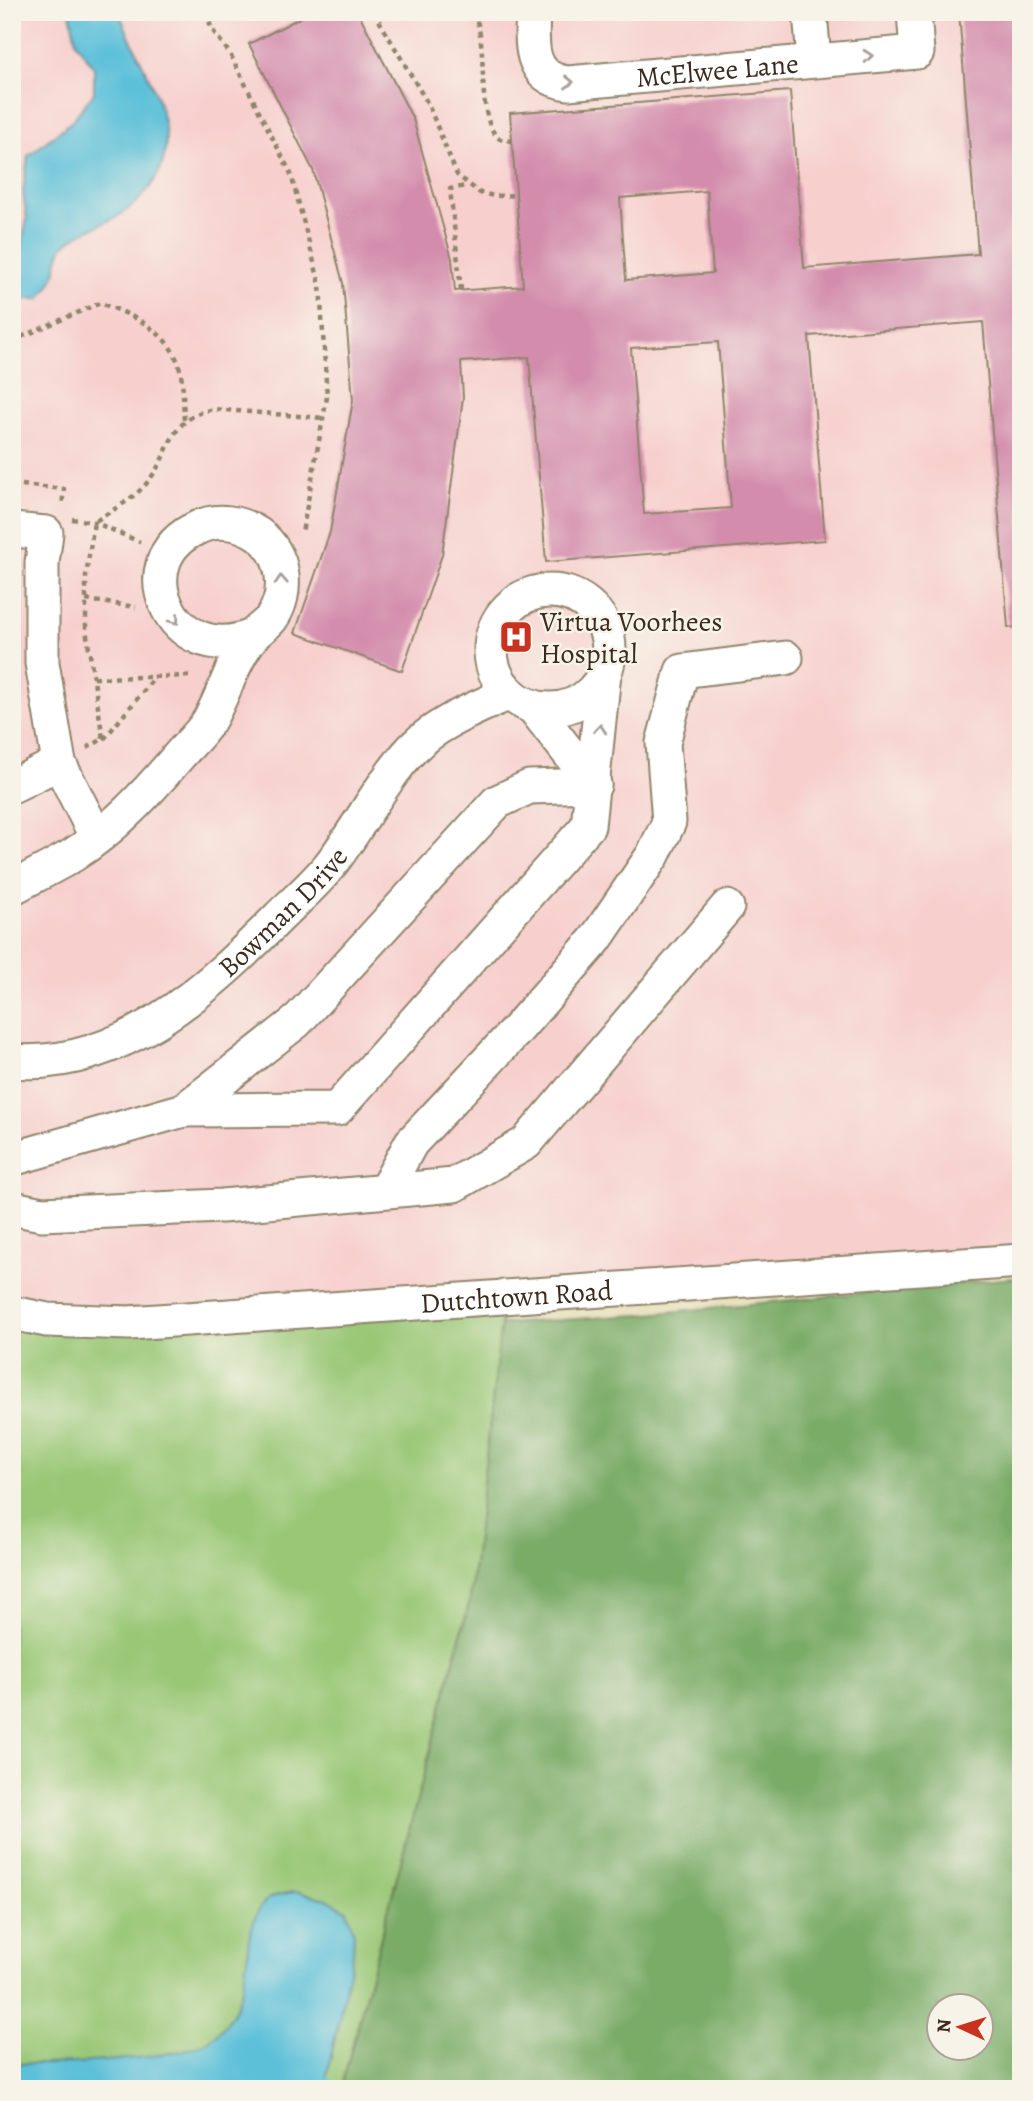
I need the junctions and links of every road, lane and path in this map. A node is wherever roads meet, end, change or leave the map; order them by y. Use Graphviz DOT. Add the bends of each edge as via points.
graph roads {
  1 [pos="207,12"];
  2 [pos="374,12"];
  3 [pos="473,12"];
  4 [pos="533,12"];
  5 [pos="810,12"];
  6 [pos="914,12"];
  7 [pos="814,60"];
  8 [pos="512,141"];
  9 [pos="467,186"];
  10 [pos="516,195"];
  11 [pos="461,290"];
  12 [pos="12,341"];
  13 [pos="184,421"];
  14 [pos="12,530"];
  15 [pos="302,535"];
  16 [pos="162,596"];
  17 [pos="86,600"];
  18 [pos="252,636"];
  19 [pos="786,658"];
  20 [pos="604,673"];
  21 [pos="232,675"];
  22 [pos="156,677"];
  23 [pos="94,678"];
  24 [pos="521,700"];
  25 [pos="103,739"];
  26 [pos="59,763"];
  27 [pos="594,785"];
  28 [pos="12,786"];
  29 [pos="96,836"];
  30 [pos="12,888"];
  31 [pos="727,908"];
  32 [pos="12,1061"];
  33 [pos="184,1110"];
  34 [pos="12,1159"];
  35 [pos="385,1191"];
  36 [pos="12,1208"];
  37 [pos="1021,1261"];
  38 [pos="12,1313"];
  1 -- 15 [label="path" via="211,28 230,54 291,174 320,285 327,397"];
  2 -- 9 [label="path" via="428,104 457,175"];
  3 -- 8 [label="path" via="480,31 489,125 500,139"];
  4 -- 7 [label="street, McElwee Lane, one-way" via="535,60 540,72 552,81"];
  5 -- 7 [label="street"];
  7 -- 6 [label="street, McElwee Lane, one-way" via="917,52"];
  9 -- 10 [label="path" via="495,196"];
  9 -- 11 [label="path" via="450,189"];
  12 -- 13 [label="path" via="100,303 133,315 160,336 179,365"];
  14 -- 26 [label="street" via="46,533 42,663"];
  16 -- 17 [label="path" via="136,607"];
  16 -- 18 [label="street, one-way" via="175,622 197,639 225,644"];
  18 -- 16 [label="street, one-way" via="276,611 282,589 276,555 252,530 219,522 186,534 165,562"];
  18 -- 21 [label="street"];
  19 -- 35 [label="street" via="682,671 663,743 669,822 653,855 595,940 411,1143"];
  20 -- 24 [label="street" via="575,704 561,708"];
  20 -- 24 [label="street" via="606,631 591,607 567,593 538,591 512,603 495,626 491,647 494,668"];
  27 -- 20 [label="street, one-way"];
  21 -- 22 [label="path"];
  21 -- 29 [label="street" via="208,723 143,798"];
  22 -- 23 [label="path"];
  22 -- 25 [label="path"];
  24 -- 27 [label="street"];
  24 -- 32 [label="street, Bowman Drive" via="438,728 413,748 329,867 230,967 144,1030 93,1052 37,1063"];
  26 -- 28 [label="street"];
  26 -- 29 [label="street"];
  27 -- 33 [label="street" via="529,788 497,802 296,1022"];
  27 -- 33 [label="street" via="588,826 337,1109"];
  29 -- 30 [label="street" via="75,854"];
  31 -- 35 [label="street" via="526,1143 454,1185"];
  33 -- 34 [label="street"];
  35 -- 36 [label="street" via="222,1206 41,1214"];
  37 -- 38 [label="street, Dutchtown Road" via="129,1323 47,1320"];
}
